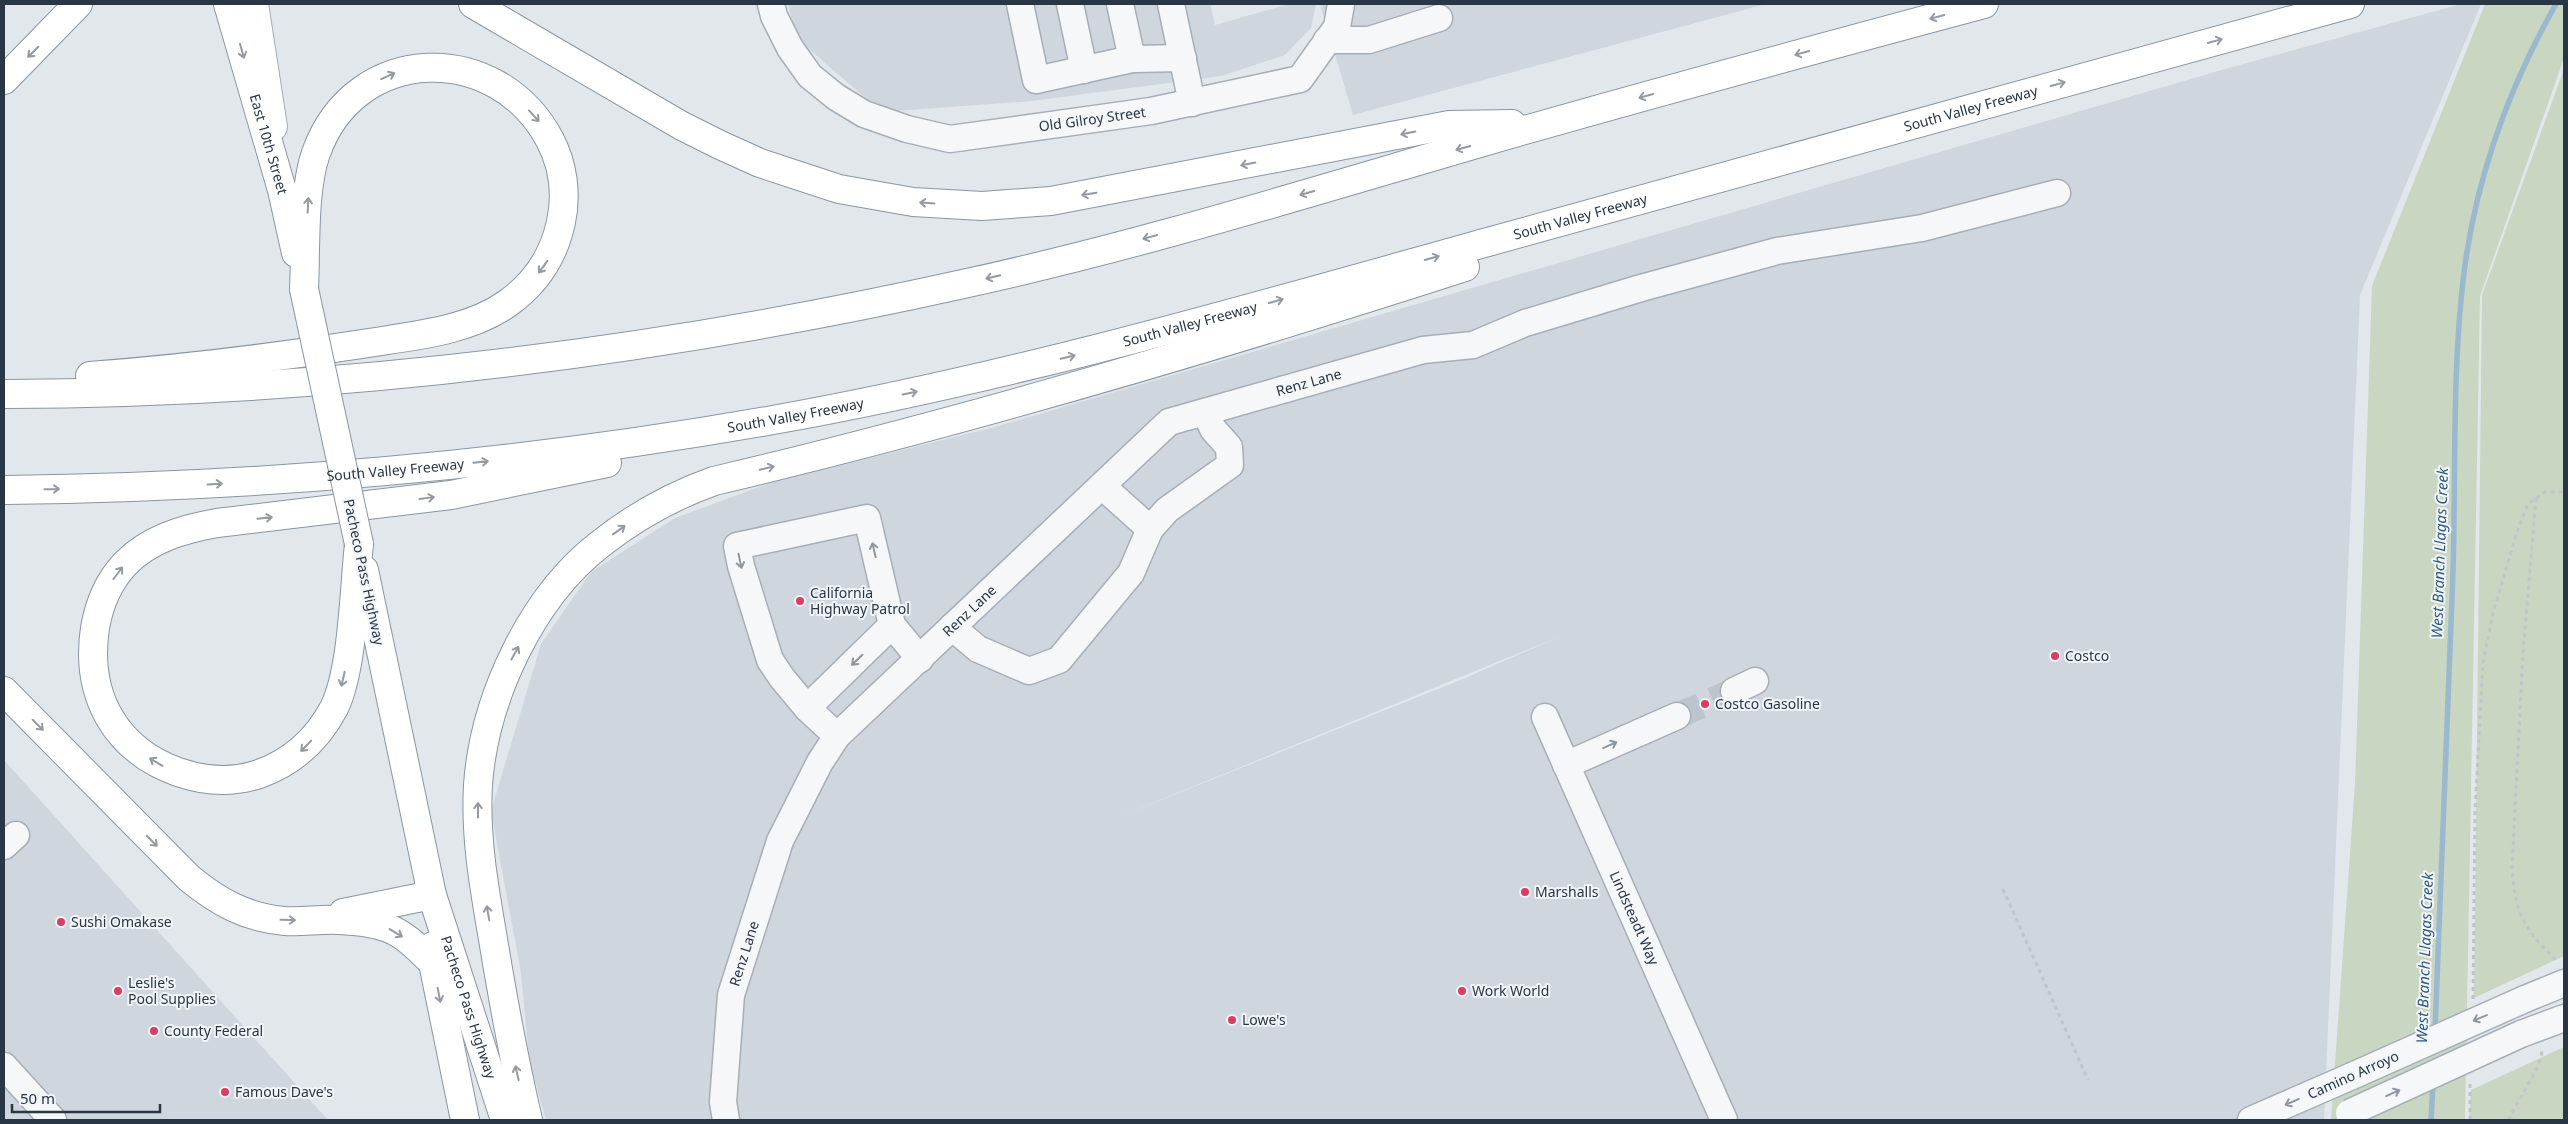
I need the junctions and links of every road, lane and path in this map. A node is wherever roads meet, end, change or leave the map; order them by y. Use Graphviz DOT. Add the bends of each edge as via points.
graph roads {
  1 [pos="84,4"];
  2 [pos="228,4"];
  3 [pos="254,4"];
  4 [pos="473,4"];
  5 [pos="771,4"];
  6 [pos="1020,4"];
  7 [pos="1070,4"];
  8 [pos="1120,4"];
  9 [pos="1171,4"];
  10 [pos="1341,4"];
  11 [pos="1984,4"];
  12 [pos="2350,4"];
  13 [pos="70,13"];
  14 [pos="1439,18"];
  15 [pos="1328,40"];
  16 [pos="1183,58"];
  17 [pos="1132,59"];
  18 [pos="1084,70"];
  19 [pos="4,80"];
  20 [pos="1192,103"];
  21 [pos="1543,124"];
  22 [pos="1859,139"];
  23 [pos="282,190"];
  24 [pos="2058,194"];
  25 [pos="304,289"];
  26 [pos="4,382"];
  27 [pos="4,394"];
  28 [pos="862,403"];
  29 [pos="1205,412"];
  30 [pos="1102,486"];
  31 [pos="4,490"];
  32 [pos="2564,492"];
  33 [pos="2536,498"];
  34 [pos="1150,529"];
  35 [pos="359,544"];
  36 [pos="892,626"];
  37 [pos="952,627"];
  38 [pos="920,659"];
  39 [pos="4,691"];
  40 [pos="808,708"];
  41 [pos="1677,716"];
  42 [pos="1545,717"];
  43 [pos="837,736"];
  44 [pos="1566,765"];
  45 [pos="2003,888"];
  46 [pos="432,895"];
  47 [pos="314,919"];
  48 [pos="433,964"];
  49 [pos="2561,973"];
  50 [pos="2473,1003"];
  51 [pos="2543,1026"];
  52 [pos="4,1066"];
  53 [pos="2088,1080"];
  54 [pos="2470,1080"];
  55 [pos="2341,1117"];
  56 [pos="53,1120"];
  57 [pos="465,1120"];
  58 [pos="505,1120"];
  59 [pos="528,1120"];
  60 [pos="726,1120"];
  61 [pos="1724,1120"];
  62 [pos="2251,1120"];
  63 [pos="2470,1120"];
  64 [pos="2509,1120"];
  1 -- 13 [label="main road"];
  2 -- 23 [label="main road, East 10th Street, one-way"];
  3 -- 23 [label="main road, East 10th Street"];
  21 -- 4 [label="main road, one-way" via="1449,125 1051,201 982,206 913,202 839,189 760,163 682,126"];
  5 -- 20 [label="street, Old Gilroy Street" via="790,48 810,76 864,114 907,130 950,139 1151,112"];
  6 -- 18 [label="street" via="1036,80"];
  7 -- 18 [label="street"];
  8 -- 17 [label="street"];
  9 -- 16 [label="street"];
  10 -- 15 [label="street, Old Gilroy Street" via="1337,27"];
  11 -- 21 [label="main road, one-way"];
  22 -- 12 [label="main road, South Valley Freeway, one-way"];
  13 -- 19 [label="main road, one-way"];
  14 -- 15 [label="street" via="1369,40"];
  15 -- 20 [label="street, Old Gilroy Street" via="1300,79"];
  16 -- 17 [label="street"];
  16 -- 20 [label="street"];
  17 -- 18 [label="street"];
  21 -- 27 [label="main road, one-way" via="1050,263 884,301 714,333 545,359 344,380 202,389"];
  28 -- 22 [label="main road, South Valley Freeway, one-way" via="1114,346"];
  59 -- 22 [label="main road, one-way" via="509,1037 479,859 478,784 494,703 511,661 539,611 574,568 598,545 680,493 714,481 1083,386 1277,328"];
  23 -- 25 [label="main road, Pacheco Pass Highway"];
  24 -- 29 [label="street, Renz Lane" via="1922,228 1777,251 1525,323 1473,345 1423,350"];
  25 -- 26 [label="main road, one-way" via="309,188 315,155 328,126 348,101 372,83 400,71 430,67 461,69 492,80 520,100 542,124 556,152 563,177 564,208 558,237 548,261 531,283 508,304 483,318 419,334 290,355 148,371"];
  25 -- 35 [label="main road, Pacheco Pass Highway, bridge"];
  31 -- 28 [label="main road, South Valley Freeway, one-way" via="180,486 436,467 605,447"];
  35 -- 28 [label="main road, one-way" via="343,681 320,732 299,753 248,778 217,780 191,777 164,767 139,752 119,731 103,706 94,678 92,648 97,616 108,587 125,564 144,548 168,536 217,523 385,504 502,486"];
  29 -- 30 [label="street, Renz Lane" via="1169,422"];
  29 -- 34 [label="street" via="1212,429 1229,447 1230,465 1167,510"];
  30 -- 34 [label="street"];
  30 -- 37 [label="street, Renz Lane"];
  32 -- 33 [label="path" via="2545,492"];
  33 -- 49 [label="path" via="2512,868 2520,918"];
  33 -- 50 [label="path" via="2528,504 2517,532 2493,613 2483,664 2476,811"];
  34 -- 37 [label="street" via="1131,573 1059,660 1029,671 978,649"];
  35 -- 46 [label="main road, Pacheco Pass Highway"];
  36 -- 38 [label="street"];
  36 -- 40 [label="street, one-way"];
  36 -- 40 [label="street, one-way" via="867,518 737,546 770,660"];
  37 -- 38 [label="street, Renz Lane"];
  38 -- 43 [label="street, Renz Lane"];
  39 -- 47 [label="main road, one-way" via="210,896 259,917 286,921"];
  40 -- 43 [label="street"];
  44 -- 41 [label="street, one-way"];
  42 -- 44 [label="street, Lindsteadt Way"];
  43 -- 60 [label="street, Renz Lane" via="820,762 780,841 731,995 723,1102"];
  44 -- 61 [label="street, Lindsteadt Way"];
  45 -- 53 [label="path"];
  46 -- 47 [label="main road"];
  46 -- 48 [label="main road, Pacheco Pass Highway"];
  46 -- 58 [label="main road, Pacheco Pass Highway"];
  47 -- 48 [label="main road, one-way" via="367,922 389,928 411,942"];
  48 -- 57 [label="main road, Pacheco Pass Highway, one-way"];
  49 -- 62 [label="street, Camino Arroyo, one-way, bridge" via="2525,999"];
  55 -- 51 [label="street, one-way, bridge"];
  51 -- 64 [label="path" via="2542,1060"];
  52 -- 56 [label="street"];
  54 -- 63 [label="path"];
}
